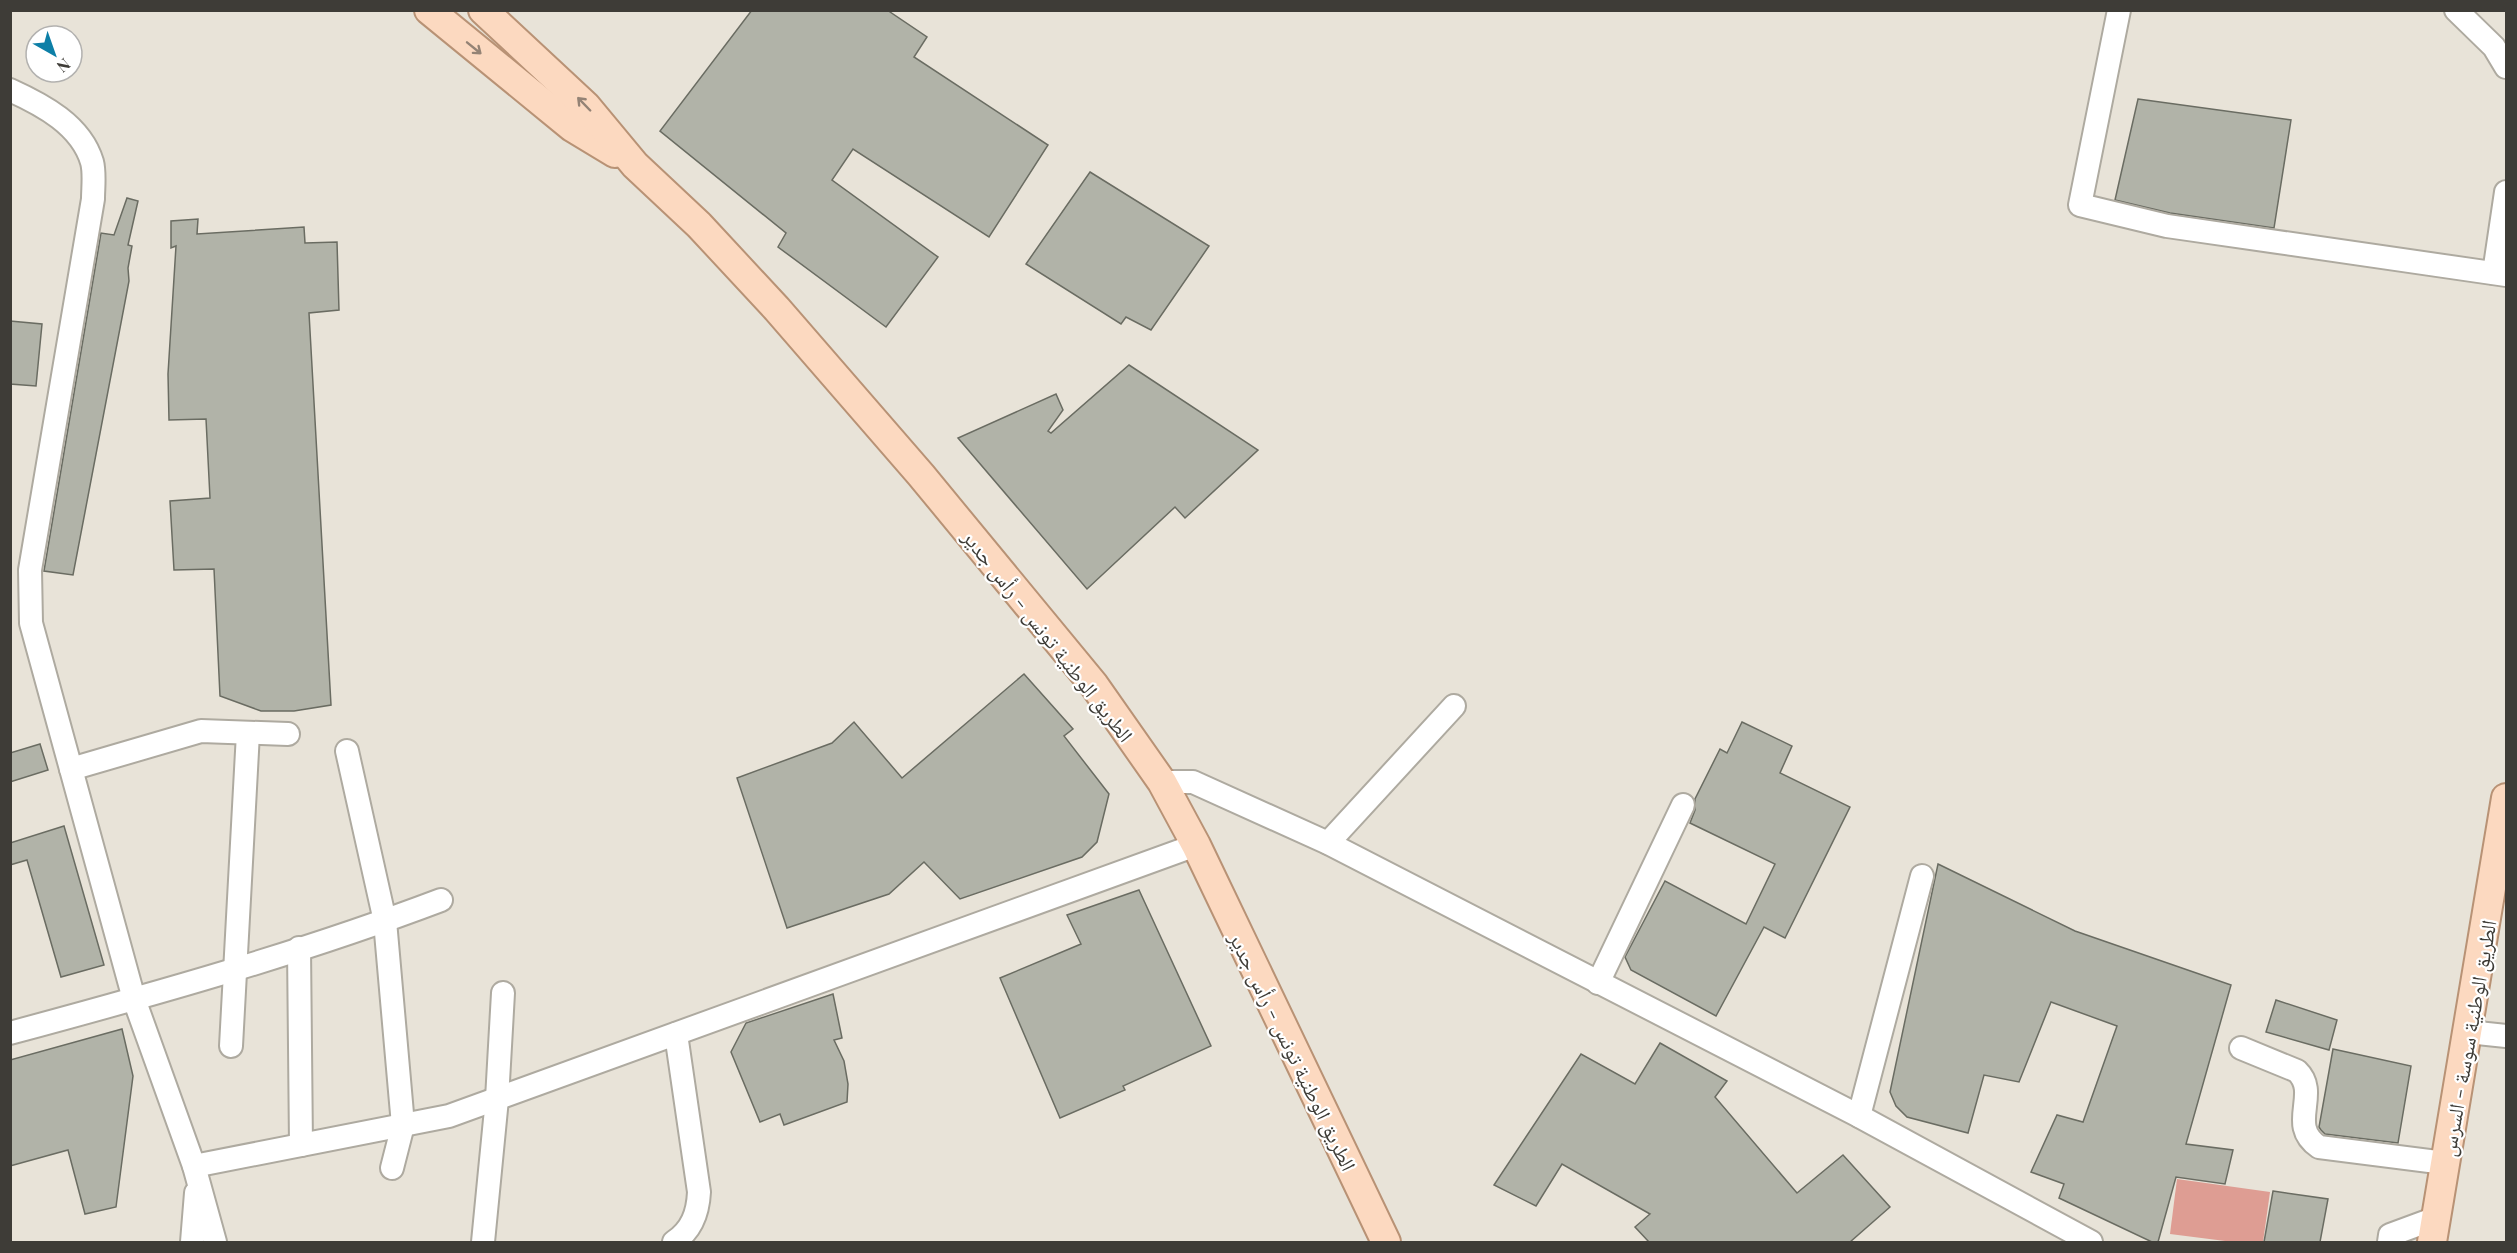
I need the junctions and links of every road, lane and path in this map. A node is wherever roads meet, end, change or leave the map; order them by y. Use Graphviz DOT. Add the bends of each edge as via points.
graph roads {
  1 [pos="429,10"];
  2 [pos="483,10"];
  3 [pos="2119,10"];
  4 [pos="2456,10"];
  5 [pos="2506,67"];
  6 [pos="10,90"];
  7 [pos="635,165"];
  8 [pos="2506,192"];
  9 [pos="2500,274"];
  10 [pos="1454,706"];
  11 [pos="248,733"];
  12 [pos="288,734"];
  13 [pos="347,751"];
  14 [pos="71,769"];
  15 [pos="1162,782"];
  16 [pos="2506,798"];
  17 [pos="1683,805"];
  18 [pos="1328,843"];
  19 [pos="1196,845"];
  20 [pos="1922,876"];
  21 [pos="441,900"];
  22 [pos="385,921"];
  23 [pos="299,948"];
  24 [pos="235,968"];
  25 [pos="1598,983"];
  26 [pos="503,993"];
  27 [pos="134,999"];
  28 [pos="2468,1032"];
  29 [pos="10,1033"];
  30 [pos="676,1034"];
  31 [pos="2506,1036"];
  32 [pos="231,1046"];
  33 [pos="2241,1048"];
  34 [pos="497,1099"];
  35 [pos="1859,1116"];
  36 [pos="403,1125"];
  37 [pos="301,1145"];
  38 [pos="2445,1163"];
  39 [pos="392,1168"];
  40 [pos="196,1173"];
  41 [pos="2434,1230"];
  42 [pos="192,1242"];
  43 [pos="215,1242"];
  44 [pos="483,1242"];
  45 [pos="674,1242"];
  46 [pos="1386,1242"];
  47 [pos="2091,1242"];
  48 [pos="2389,1242"];
  1 -- 7 [label="main road, الطريق الوطنية تونس - رأس جدير, one-way" via="572,127"];
  7 -- 2 [label="main road, الطريق الوطنية تونس - رأس جدير, one-way" via="586,106"];
  3 -- 9 [label="street" via="2080,205 2167,226"];
  4 -- 5 [label="street" via="2494,47"];
  6 -- 14 [label="street" via="42,104 75,132 92,162 93,199 30,570 31,623"];
  7 -- 15 [label="main road, الطريق الوطنية تونس - رأس جدير" via="699,225 777,309 914,467 1094,686"];
  8 -- 9 [label="street"];
  10 -- 18 [label="street"];
  11 -- 12 [label="street"];
  11 -- 14 [label="street" via="201,732"];
  11 -- 24 [label="street"];
  13 -- 22 [label="street"];
  14 -- 27 [label="street"];
  15 -- 18 [label="street" via="1193,782"];
  15 -- 19 [label="main road, الطريق الوطنية تونس - رأس جدير"];
  16 -- 28 [label="main road, الطريق الوطنية سوسة - السرس"];
  17 -- 25 [label="street"];
  18 -- 25 [label="street"];
  19 -- 30 [label="street"];
  19 -- 46 [label="main road, الطريق الوطنية تونس - رأس جدير"];
  20 -- 35 [label="street"];
  21 -- 22 [label="street"];
  22 -- 23 [label="street"];
  22 -- 36 [label="street"];
  23 -- 24 [label="street"];
  23 -- 37 [label="street"];
  24 -- 27 [label="street"];
  24 -- 32 [label="street"];
  25 -- 35 [label="street"];
  26 -- 34 [label="street"];
  27 -- 29 [label="street"];
  27 -- 40 [label="street"];
  28 -- 31 [label="street"];
  28 -- 38 [label="main road, الطريق الوطنية سوسة - السرس"];
  30 -- 34 [label="street"];
  30 -- 45 [label="street" via="699,1192 698,1211 692,1224"];
  33 -- 38 [label="street" via="2303,1077 2303,1125 2319,1147"];
  34 -- 36 [label="street" via="449,1116"];
  34 -- 44 [label="street"];
  35 -- 47 [label="street"];
  36 -- 37 [label="street"];
  36 -- 39 [label="street"];
  37 -- 40 [label="street"];
  38 -- 41 [label="main road, الطريق الوطنية سوسة - السرس"];
  40 -- 42 [label="street"];
  40 -- 43 [label="street"];
  41 -- 48 [label="street" via="2390,1235"];
}
